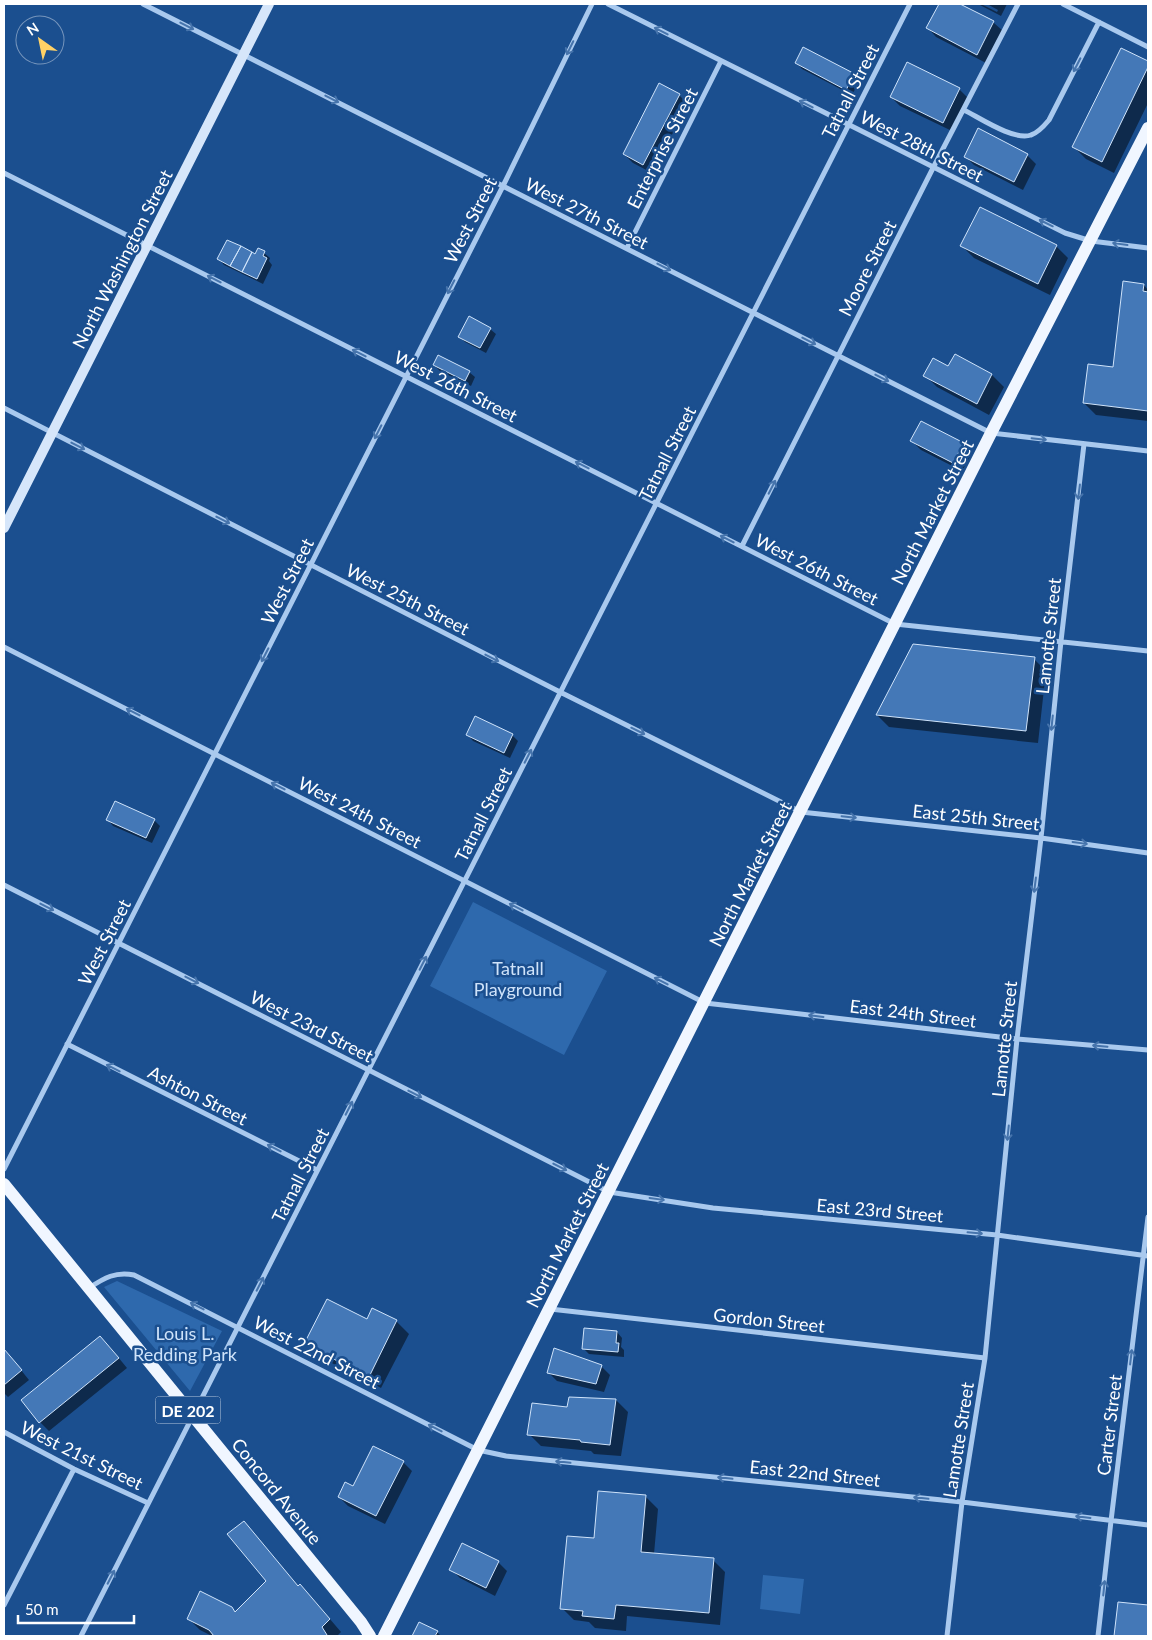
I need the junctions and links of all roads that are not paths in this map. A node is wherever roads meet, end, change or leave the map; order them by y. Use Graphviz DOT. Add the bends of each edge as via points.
graph roads {
  1 [pos="143,4"];
  2 [pos="269,4"];
  3 [pos="592,4"];
  4 [pos="608,4"];
  5 [pos="910,4"];
  6 [pos="1018,4"];
  7 [pos="1063,4"];
  8 [pos="1099,22"];
  9 [pos="1148,47"];
  10 [pos="243,55"];
  11 [pos="721,61"];
  12 [pos="964,110"];
  13 [pos="848,124"];
  14 [pos="1148,128"];
  15 [pos="933,168"];
  16 [pos="4,173"];
  17 [pos="503,186"];
  18 [pos="1091,241"];
  19 [pos="147,245"];
  20 [pos="627,248"];
  21 [pos="1148,248"];
  22 [pos="753,313"];
  23 [pos="838,356"];
  24 [pos="406,376"];
  25 [pos="4,408"];
  26 [pos="52,433"];
  27 [pos="991,433"];
  28 [pos="1084,444"];
  29 [pos="1148,451"];
  30 [pos="656,503"];
  31 [pos="4,528"];
  32 [pos="742,546"];
  33 [pos="310,565"];
  34 [pos="895,624"];
  35 [pos="1061,641"];
  36 [pos="4,647"];
  37 [pos="1148,651"];
  38 [pos="560,692"];
  39 [pos="214,754"];
  40 [pos="801,812"];
  41 [pos="1041,838"];
  42 [pos="1148,852"];
  43 [pos="465,881"];
  44 [pos="4,884"];
  45 [pos="118,943"];
  46 [pos="704,1003"];
  47 [pos="1017,1039"];
  48 [pos="67,1044"];
  49 [pos="1148,1050"];
  50 [pos="368,1070"];
  51 [pos="4,1169"];
  52 [pos="317,1170"];
  53 [pos="4,1184"];
  54 [pos="609,1192"];
  55 [pos="1148,1217"];
  56 [pos="997,1235"];
  57 [pos="1146,1256"];
  58 [pos="88,1288"];
  59 [pos="550,1309"];
  60 [pos="238,1327"];
  61 [pos="985,1358"];
  62 [pos="193,1416"];
  63 [pos="4,1432"];
  64 [pos="478,1450"];
  65 [pos="74,1469"];
  66 [pos="962,1502"];
  67 [pos="148,1503"];
  68 [pos="1111,1521"];
  69 [pos="1148,1525"];
  70 [pos="4,1604"];
  71 [pos="80,1636"];
  72 [pos="370,1636"];
  73 [pos="384,1636"];
  74 [pos="947,1636"];
  75 [pos="1098,1636"];
  1 -- 10 [label="street, West 27th Street, one-way"];
  2 -- 10 [label="main road, North Washington Street"];
  3 -- 17 [label="street, West Street, one-way"];
  11 -- 4 [label="street, West 28th Street, one-way"];
  5 -- 13 [label="street, Tatnall Street"];
  6 -- 12 [label="street, Moore Street"];
  7 -- 8 [label="street"];
  8 -- 9 [label="street"];
  8 -- 12 [label="street, one-way" via="1049,120 1036,132 1029,136 1013,134"];
  10 -- 17 [label="street, West 27th Street, one-way"];
  10 -- 19 [label="main road, North Washington Street"];
  13 -- 11 [label="street, West 28th Street, one-way"];
  11 -- 20 [label="street, Enterprise Street"];
  12 -- 15 [label="street, Moore Street"];
  13 -- 15 [label="street, West 28th Street"];
  13 -- 22 [label="street, Tatnall Street"];
  14 -- 18 [label="main road, North Market Street"];
  18 -- 15 [label="street, West 28th Street, one-way" via="1065,232"];
  15 -- 23 [label="street, Moore Street"];
  16 -- 19 [label="street, West 26th Street"];
  17 -- 20 [label="street, West 27th Street"];
  17 -- 24 [label="street, West Street, one-way"];
  21 -- 18 [label="street, West 28th Street, one-way"];
  18 -- 27 [label="main road, North Market Street"];
  24 -- 19 [label="street, West 26th Street, one-way"];
  19 -- 26 [label="main road, North Washington Street"];
  20 -- 22 [label="street, West 27th Street, one-way"];
  22 -- 23 [label="street, West 27th Street, one-way"];
  22 -- 30 [label="street, Tatnall Street"];
  23 -- 27 [label="street, West 27th Street, one-way"];
  32 -- 23 [label="street, Moore Street, one-way"];
  30 -- 24 [label="street, West 26th Street, one-way"];
  24 -- 33 [label="street, West Street, one-way"];
  25 -- 26 [label="street, West 25th Street"];
  26 -- 31 [label="main road, North Washington Street"];
  26 -- 33 [label="street, West 25th Street, one-way"];
  27 -- 28 [label="street, West 27th Street, one-way"];
  27 -- 34 [label="main road, North Market Street"];
  28 -- 29 [label="street, West 27th Street"];
  28 -- 35 [label="street, Lamotte Street, one-way"];
  32 -- 30 [label="street, West 26th Street, one-way"];
  30 -- 38 [label="street, Tatnall Street"];
  32 -- 34 [label="street, West 26th Street"];
  33 -- 38 [label="street, West 25th Street, one-way"];
  33 -- 39 [label="street, West Street, one-way"];
  34 -- 35 [label="street"];
  34 -- 40 [label="main road, North Market Street"];
  35 -- 37 [label="street"];
  35 -- 41 [label="street, Lamotte Street, one-way"];
  39 -- 36 [label="street, West 24th Street, one-way"];
  38 -- 40 [label="street, West 25th Street, one-way"];
  43 -- 38 [label="street, Tatnall Street, one-way"];
  43 -- 39 [label="street, West 24th Street, one-way"];
  39 -- 45 [label="street, West Street"];
  40 -- 41 [label="street, East 25th Street, one-way"];
  40 -- 46 [label="main road, North Market Street"];
  41 -- 42 [label="street, East 25th Street, one-way"];
  41 -- 47 [label="street, Lamotte Street, one-way"];
  46 -- 43 [label="street, West 24th Street, one-way"];
  50 -- 43 [label="street, Tatnall Street, one-way"];
  44 -- 45 [label="street, West 23rd Street, one-way"];
  45 -- 48 [label="street, West Street"];
  45 -- 50 [label="street, West 23rd Street, one-way"];
  47 -- 46 [label="street, East 24th Street, one-way"];
  46 -- 54 [label="main road, North Market Street"];
  49 -- 47 [label="street, East 24th Street, one-way"];
  47 -- 56 [label="street, Lamotte Street, one-way"];
  48 -- 51 [label="street, West Street"];
  52 -- 48 [label="street, Ashton Street, one-way"];
  52 -- 50 [label="street, Tatnall Street, one-way"];
  50 -- 54 [label="street, West 23rd Street, one-way"];
  60 -- 52 [label="street, Tatnall Street, one-way"];
  53 -- 58 [label="main road, Concord Avenue / DE 202"];
  54 -- 56 [label="street, East 23rd Street, one-way" via="713,1208"];
  54 -- 59 [label="main road, North Market Street"];
  55 -- 57 [label="street, Carter Street"];
  56 -- 57 [label="street, East 23rd Street"];
  56 -- 61 [label="street, Lamotte Street"];
  68 -- 57 [label="street, Carter Street, one-way"];
  60 -- 58 [label="street, West 22nd Street, one-way" via="134,1275 116,1273"];
  58 -- 62 [label="main road, Concord Avenue / DE 202"];
  59 -- 61 [label="street, Gordon Street"];
  59 -- 64 [label="main road, North Market Street"];
  60 -- 62 [label="street, Tatnall Street"];
  64 -- 60 [label="street, West 22nd Street, one-way"];
  61 -- 66 [label="street, Lamotte Street"];
  62 -- 67 [label="street, Tatnall Street"];
  62 -- 72 [label="main road, Concord Avenue / DE 202"];
  63 -- 65 [label="street, West 21st Street"];
  66 -- 64 [label="street, East 22nd Street, one-way" via="506,1456"];
  64 -- 73 [label="main road, North Market Street"];
  65 -- 67 [label="street, West 21st Street"];
  65 -- 70 [label="street"];
  68 -- 66 [label="street, East 22nd Street, one-way"];
  66 -- 74 [label="street, Lamotte Street"];
  71 -- 67 [label="street, Tatnall Street, one-way"];
  68 -- 69 [label="street, East 22nd Street"];
  75 -- 68 [label="street, Carter Street, one-way"];
}
